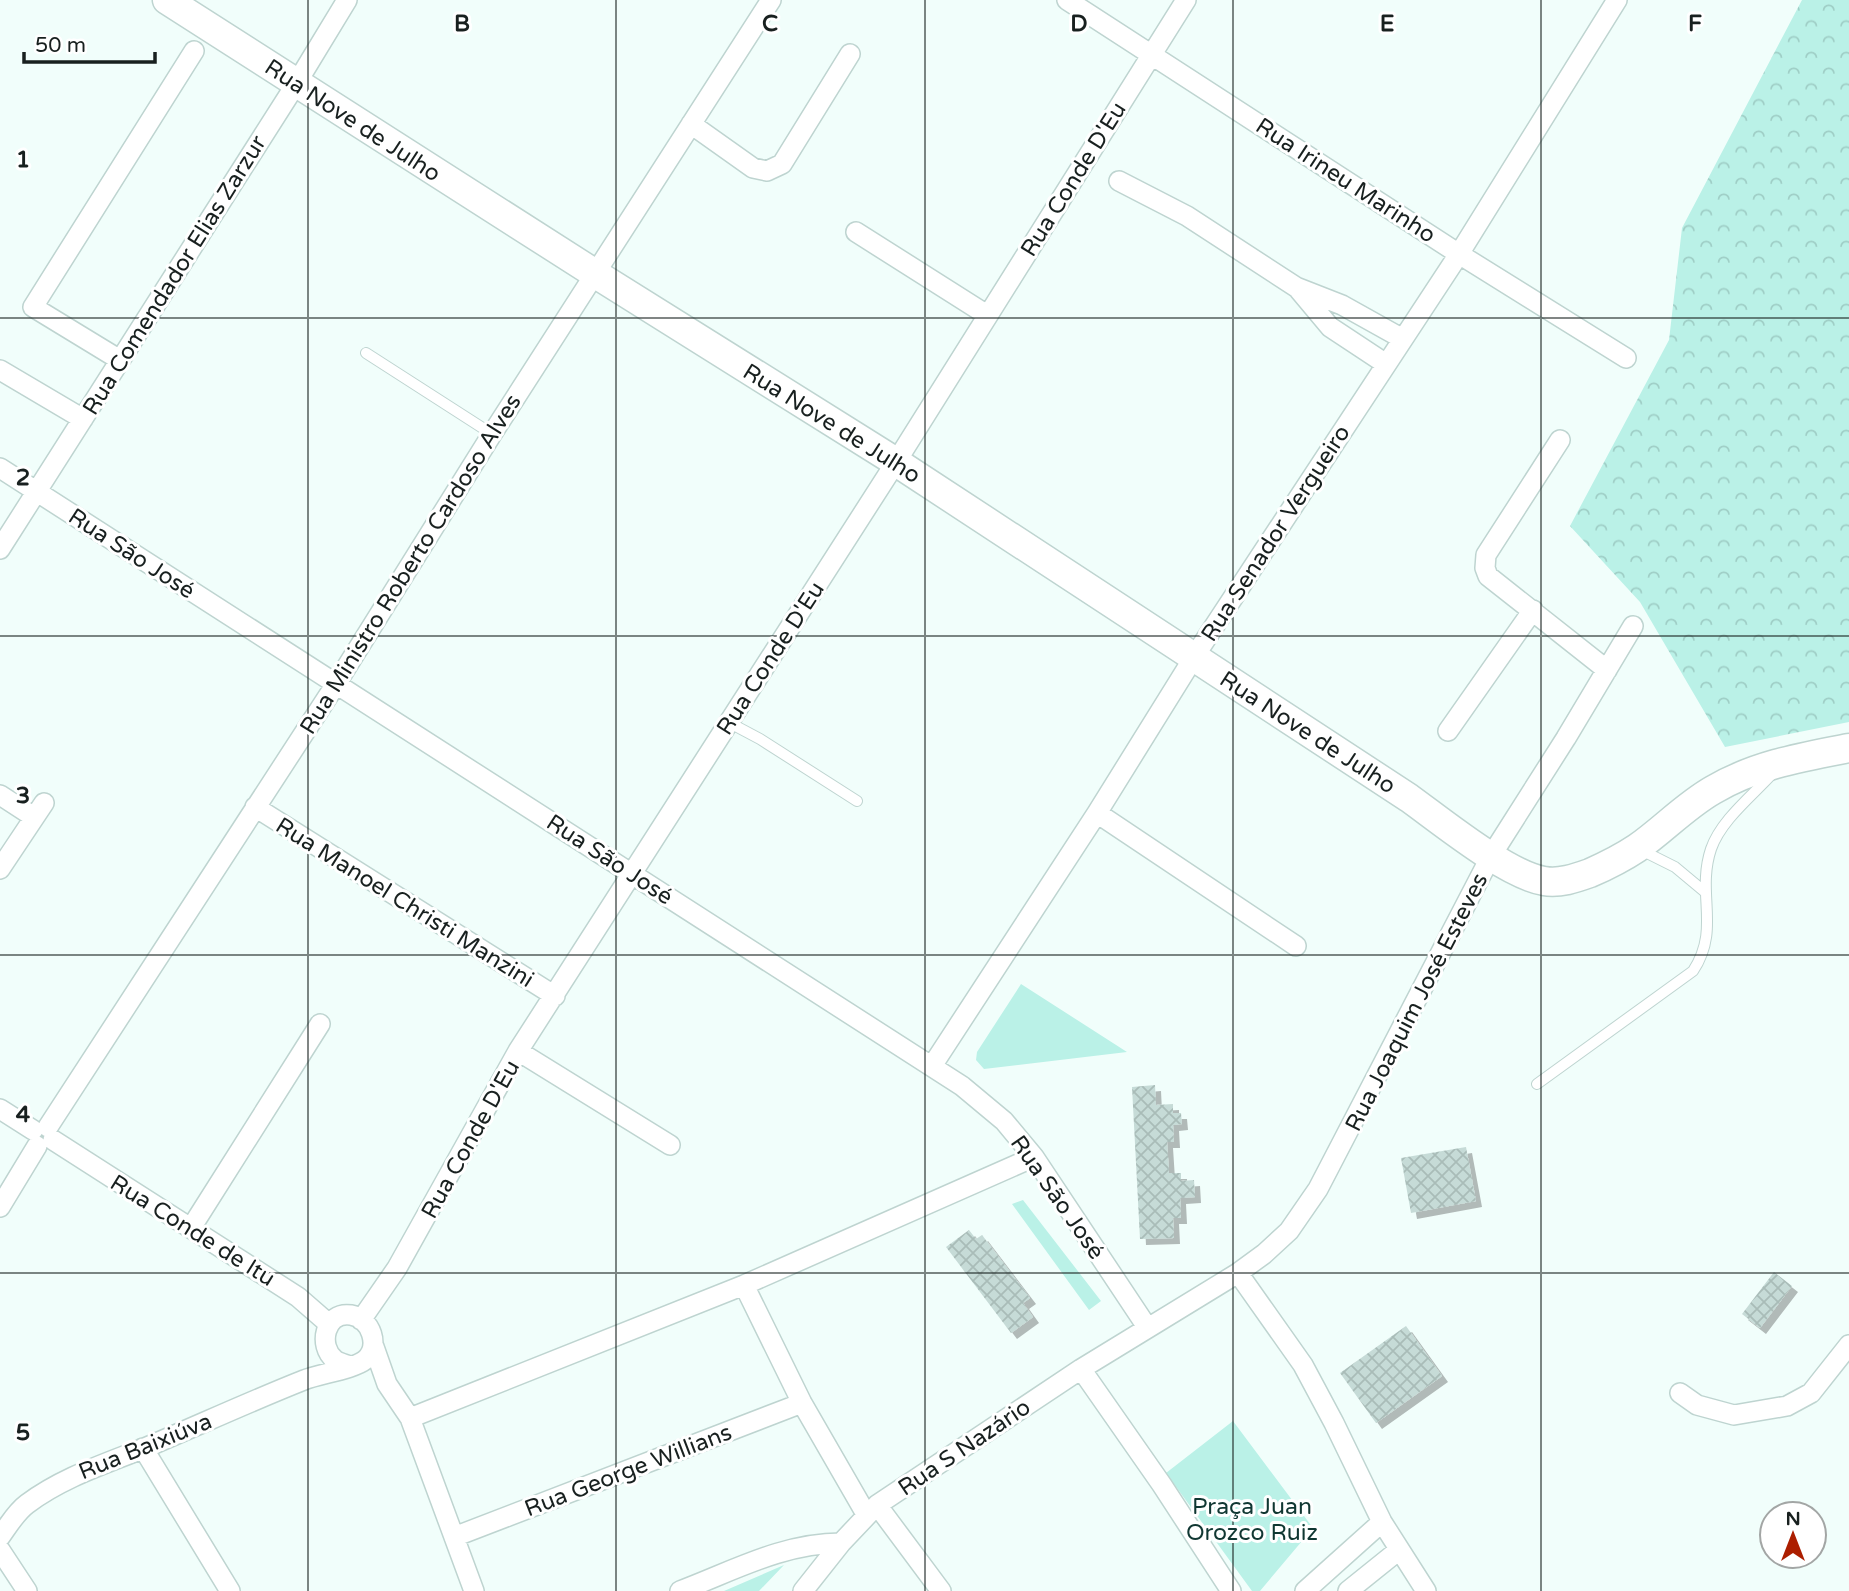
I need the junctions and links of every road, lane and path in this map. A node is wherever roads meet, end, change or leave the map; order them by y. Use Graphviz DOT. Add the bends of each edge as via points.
graph roads {
  1 [pos="167,0"];
  2 [pos="347,0"];
  3 [pos="771,0"];
  4 [pos="1067,0"];
  5 [pos="1186,0"];
  6 [pos="1617,0"];
  7 [pos="194,51"];
  8 [pos="1152,53"];
  9 [pos="850,54"];
  10 [pos="296,84"];
  11 [pos="691,124"];
  12 [pos="1119,181"];
  13 [pos="856,232"];
  14 [pos="1459,254"];
  15 [pos="594,273"];
  16 [pos="1296,287"];
  17 [pos="987,315"];
  18 [pos="1403,339"];
  19 [pos="366,353"];
  20 [pos="1626,358"];
  21 [pos="120,360"];
  22 [pos="1387,364"];
  23 [pos="0,370"];
  24 [pos="83,419"];
  25 [pos="492,435"];
  26 [pos="1559,440"];
  27 [pos="895,462"];
  28 [pos="0,468"];
  29 [pos="37,492"];
  30 [pos="0,549"];
  31 [pos="1533,610"];
  32 [pos="1633,626"];
  33 [pos="1194,657"];
  34 [pos="1607,670"];
  35 [pos="336,684"];
  36 [pos="728,722"];
  37 [pos="1448,731"];
  38 [pos="1849,748"];
  39 [pos="1785,760"];
  40 [pos="0,795"];
  41 [pos="857,801"];
  42 [pos="254,807"];
  43 [pos="1097,813"];
  44 [pos="1637,848"];
  45 [pos="1491,856"];
  46 [pos="0,869"];
  47 [pos="631,873"];
  48 [pos="1705,892"];
  49 [pos="1296,946"];
  50 [pos="555,996"];
  51 [pos="320,1024"];
  52 [pos="518,1051"];
  53 [pos="932,1066"];
  54 [pos="1537,1084"];
  55 [pos="0,1109"];
  56 [pos="43,1136"];
  57 [pos="670,1144"];
  58 [pos="1034,1157"];
  59 [pos="0,1207"];
  60 [pos="191,1228"];
  61 [pos="1238,1273"];
  62 [pos="744,1285"];
  63 [pos="361,1320"];
  64 [pos="329,1324"];
  65 [pos="1147,1327"];
  66 [pos="1849,1345"];
  67 [pos="327,1346"];
  68 [pos="374,1347"];
  69 [pos="352,1365"];
  70 [pos="1081,1368"];
  71 [pos="307,1379"];
  72 [pos="387,1384"];
  73 [pos="1680,1393"];
  74 [pos="802,1403"];
  75 [pos="410,1418"];
  76 [pos="143,1448"];
  77 [pos="872,1510"];
  78 [pos="1382,1522"];
  79 [pos="0,1537"];
  80 [pos="454,1537"];
  81 [pos="841,1543"];
  82 [pos="0,1550"];
  83 [pos="1399,1550"];
  84 [pos="27,1591"];
  85 [pos="230,1591"];
  86 [pos="474,1591"];
  87 [pos="682,1591"];
  88 [pos="803,1591"];
  89 [pos="941,1591"];
  90 [pos="1231,1591"];
  91 [pos="1305,1591"];
  92 [pos="1348,1591"];
  93 [pos="1426,1591"];
  1 -- 10 [label="street, Rua Nove de Julho"];
  2 -- 10 [label="street, Rua Comendador Elias Zarzur"];
  3 -- 11 [label="street, Rua Ministro Roberto Cardoso Alves"];
  4 -- 8 [label="street, Rua Irineu Marinho"];
  5 -- 8 [label="street, Rua Conde D'Eu"];
  6 -- 14 [label="street, Rua Senador Vergueiro"];
  7 -- 21 [label="street" via="33,307"];
  8 -- 14 [label="street, Rua Irineu Marinho"];
  8 -- 17 [label="street, Rua Conde D'Eu"];
  9 -- 11 [label="street" via="782,164 767,171 753,168"];
  10 -- 15 [label="street, Rua Nove de Julho"];
  10 -- 21 [label="street, Rua Comendador Elias Zarzur"];
  11 -- 15 [label="street, Rua Ministro Roberto Cardoso Alves"];
  12 -- 16 [label="street" via="1187,216"];
  13 -- 17 [label="street"];
  14 -- 18 [label="street, Rua Senador Vergueiro"];
  14 -- 20 [label="street, Rua Irineu Marinho"];
  15 -- 25 [label="street, Rua Ministro Roberto Cardoso Alves"];
  15 -- 27 [label="street, Rua Nove de Julho"];
  16 -- 18 [label="street" via="1342,305"];
  16 -- 22 [label="street" via="1331,327"];
  17 -- 27 [label="street, Rua Conde D'Eu"];
  18 -- 22 [label="street, Rua Senador Vergueiro"];
  19 -- 25 [label="lane"];
  21 -- 24 [label="street, Rua Comendador Elias Zarzur"];
  22 -- 33 [label="street, Rua Senador Vergueiro"];
  23 -- 24 [label="street"];
  24 -- 29 [label="street, Rua Comendador Elias Zarzur"];
  25 -- 35 [label="street, Rua Ministro Roberto Cardoso Alves"];
  26 -- 31 [label="street" via="1485,561 1488,576"];
  27 -- 33 [label="street, Rua Nove de Julho"];
  27 -- 36 [label="street, Rua Conde D'Eu"];
  28 -- 29 [label="street, Rua São José"];
  29 -- 30 [label="street, Rua Comendador Elias Zarzur"];
  29 -- 35 [label="street, Rua São José"];
  31 -- 34 [label="street"];
  31 -- 37 [label="street"];
  32 -- 34 [label="street, Rua Joaquim José Esteves"];
  33 -- 43 [label="street, Rua Senador Vergueiro"];
  33 -- 45 [label="street, Rua Nove de Julho"];
  34 -- 45 [label="street, Rua Joaquim José Esteves"];
  35 -- 42 [label="street, Rua Ministro Roberto Cardoso Alves"];
  35 -- 47 [label="street, Rua São José"];
  36 -- 41 [label="lane"];
  36 -- 47 [label="street, Rua Conde D'Eu"];
  38 -- 39 [label="street, Rua Nove de Julho"];
  39 -- 44 [label="street, Rua Nove de Julho" via="1712,790"];
  39 -- 48 [label="lane" via="1717,836 1710,851"];
  40 -- 46 [label="street" via="39,810"];
  42 -- 50 [label="street, Rua Manoel Christi Manzini"];
  42 -- 56 [label="street, Rua Ministro Roberto Cardoso Alves"];
  43 -- 49 [label="street"];
  43 -- 53 [label="street, Rua Senador Vergueiro"];
  44 -- 45 [label="street, Rua Nove de Julho" via="1578,878 1547,882"];
  44 -- 48 [label="lane" via="1675,867"];
  45 -- 61 [label="street, Rua Joaquim José Esteves" via="1318,1189 1289,1230"];
  47 -- 50 [label="street, Rua Conde D'Eu"];
  47 -- 53 [label="street, Rua São José"];
  48 -- 54 [label="lane" via="1708,924 1703,955 1693,971"];
  50 -- 52 [label="street, Rua Conde D'Eu"];
  51 -- 60 [label="street"];
  52 -- 57 [label="street"];
  52 -- 63 [label="street, Rua Conde D'Eu" via="397,1268"];
  53 -- 58 [label="street, Rua São José" via="984,1103"];
  55 -- 56 [label="street, Rua Conde de Itu"];
  56 -- 59 [label="street, Rua Ministro Roberto Cardoso Alves"];
  56 -- 60 [label="street, Rua Conde de Itu"];
  58 -- 62 [label="street"];
  58 -- 65 [label="street, Rua São José"];
  60 -- 64 [label="street, Rua Conde de Itu" via="298,1297"];
  61 -- 65 [label="street, Rua Joaquim José Esteves"];
  61 -- 78 [label="street" via="1303,1364"];
  62 -- 74 [label="street"];
  62 -- 75 [label="street"];
  63 -- 64 [label="street" via="348,1315"];
  63 -- 68 [label="street"];
  64 -- 67 [label="street" via="324,1337"];
  65 -- 70 [label="street, Rua S Nazário"];
  66 -- 73 [label="street" via="1811,1393 1787,1406 1734,1415 1697,1405"];
  67 -- 69 [label="street" via="334,1359"];
  67 -- 71 [label="street"];
  68 -- 69 [label="street" via="367,1359"];
  68 -- 72 [label="street"];
  69 -- 71 [label="street"];
  69 -- 72 [label="street"];
  70 -- 77 [label="street, Rua S Nazário"];
  70 -- 90 [label="street"];
  71 -- 76 [label="street, Rua Baixiúva"];
  72 -- 75 [label="street"];
  74 -- 77 [label="street"];
  74 -- 80 [label="street, Rua George Willians"];
  75 -- 80 [label="street"];
  76 -- 79 [label="street, Rua Baixiúva" via="64,1480 24,1506"];
  76 -- 85 [label="street"];
  77 -- 81 [label="street, Rua S Nazário"];
  77 -- 89 [label="street"];
  78 -- 83 [label="street"];
  78 -- 91 [label="street"];
  80 -- 86 [label="street"];
  81 -- 87 [label="street" via="776,1553"];
  81 -- 88 [label="street, Rua S Nazário"];
  82 -- 84 [label="street"];
  83 -- 92 [label="street"];
  83 -- 93 [label="street"];
}
